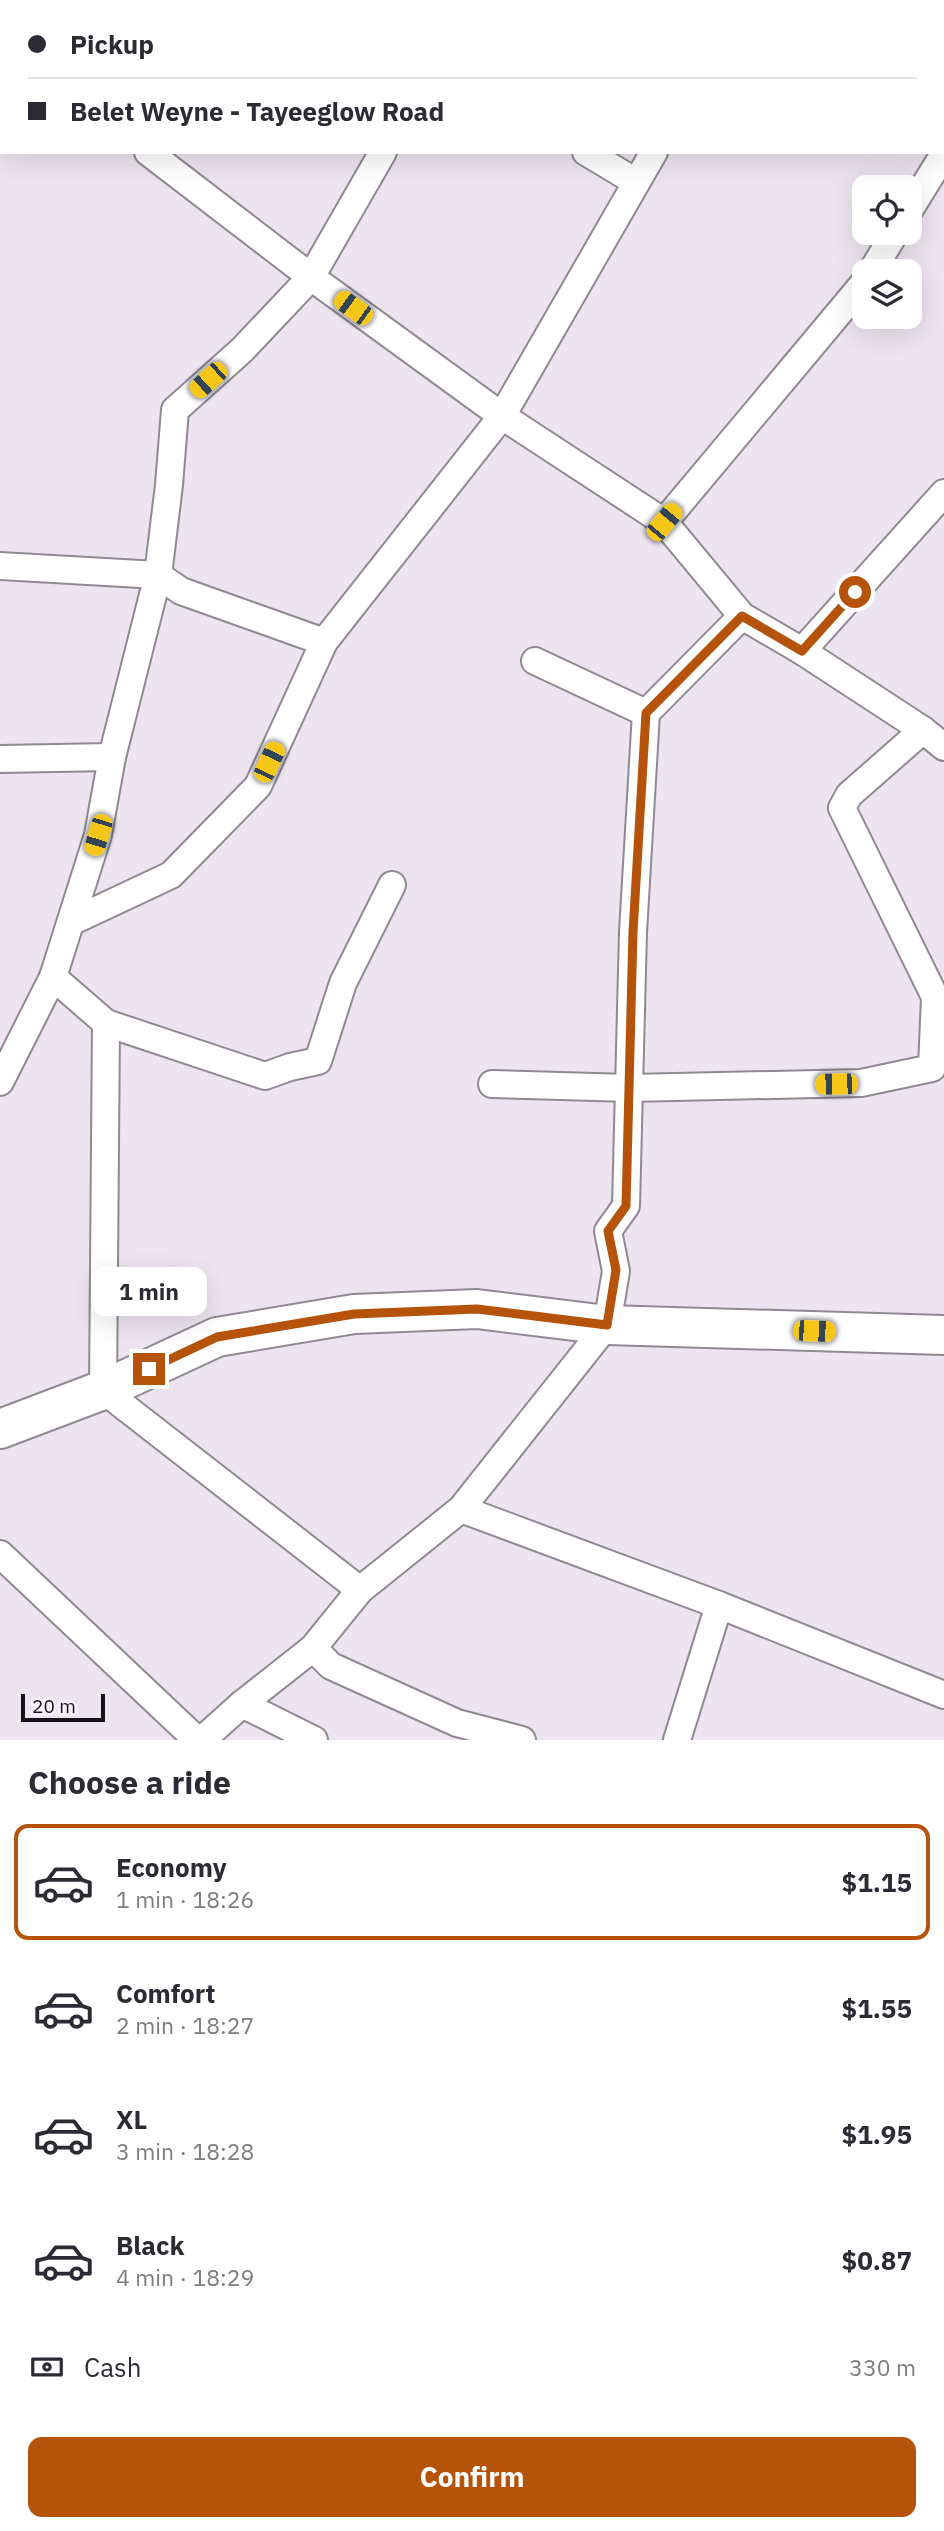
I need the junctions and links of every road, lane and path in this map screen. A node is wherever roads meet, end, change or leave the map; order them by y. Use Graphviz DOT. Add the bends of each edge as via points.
graph roads {
  1 [pos="151,154"];
  2 [pos="382,154"];
  3 [pos="589,154"];
  4 [pos="653,154"];
  5 [pos="944,154"];
  6 [pos="636,182"];
  7 [pos="922,190"];
  8 [pos="311,277"];
  9 [pos="852,297"];
  10 [pos="502,416"];
  11 [pos="944,493"];
  12 [pos="664,522"];
  13 [pos="0,566"];
  14 [pos="158,575"];
  15 [pos="742,616"];
  16 [pos="324,642"];
  17 [pos="802,651"];
  18 [pos="535,662"];
  19 [pos="646,713"];
  20 [pos="923,730"];
  21 [pos="944,747"];
  22 [pos="112,757"];
  23 [pos="0,759"];
  24 [pos="392,885"];
  25 [pos="71,922"];
  26 [pos="53,977"];
  27 [pos="106,1023"];
  28 [pos="0,1082"];
  29 [pos="492,1084"];
  30 [pos="630,1088"];
  31 [pos="607,1325"];
  32 [pos="944,1335"];
  33 [pos="103,1390"];
  34 [pos="0,1429"];
  35 [pos="461,1509"];
  36 [pos="0,1554"];
  37 [pos="360,1590"];
  38 [pos="719,1605"];
  39 [pos="313,1648"];
  40 [pos="944,1695"];
  41 [pos="242,1704"];
  42 [pos="309,1739"];
  43 [pos="200,1740"];
  44 [pos="522,1740"];
  45 [pos="677,1740"];
  1 -- 8 [label="street"];
  2 -- 8 [label="street"];
  3 -- 6 [label="street"];
  4 -- 6 [label="street"];
  5 -- 7 [label="street"];
  6 -- 10 [label="street"];
  8 -- 10 [label="street"];
  8 -- 14 [label="street" via="242,350 175,410"];
  9 -- 12 [label="street"];
  10 -- 12 [label="street"];
  10 -- 16 [label="street"];
  11 -- 17 [label="street"];
  12 -- 15 [label="street"];
  13 -- 14 [label="street"];
  14 -- 16 [label="street" via="181,591"];
  14 -- 22 [label="street"];
  15 -- 17 [label="street"];
  15 -- 19 [label="street"];
  16 -- 25 [label="street" via="258,786 171,874"];
  17 -- 20 [label="street"];
  18 -- 19 [label="street"];
  19 -- 30 [label="street" via="633,932"];
  20 -- 21 [label="street"];
  20 -- 30 [label="street" via="849,795 842,808 935,997 932,1068 861,1083"];
  22 -- 23 [label="street"];
  22 -- 25 [label="street" via="98,835"];
  24 -- 27 [label="street" via="343,983 318,1061 265,1076"];
  25 -- 26 [label="street"];
  26 -- 27 [label="street"];
  26 -- 28 [label="street"];
  27 -- 33 [label="street"];
  29 -- 30 [label="street"];
  30 -- 31 [label="street" via="626,1206 608,1231 616,1270"];
  31 -- 32 [label="main road"];
  31 -- 33 [label="main road" via="477,1309 354,1314 217,1337"];
  31 -- 35 [label="street"];
  33 -- 34 [label="main road"];
  33 -- 37 [label="street"];
  35 -- 37 [label="street"];
  35 -- 38 [label="street"];
  36 -- 43 [label="street"];
  37 -- 39 [label="street"];
  38 -- 40 [label="street"];
  38 -- 45 [label="street"];
  39 -- 41 [label="street"];
  39 -- 44 [label="street" via="331,1666 457,1723"];
  41 -- 42 [label="street"];
  41 -- 43 [label="street"];
}
